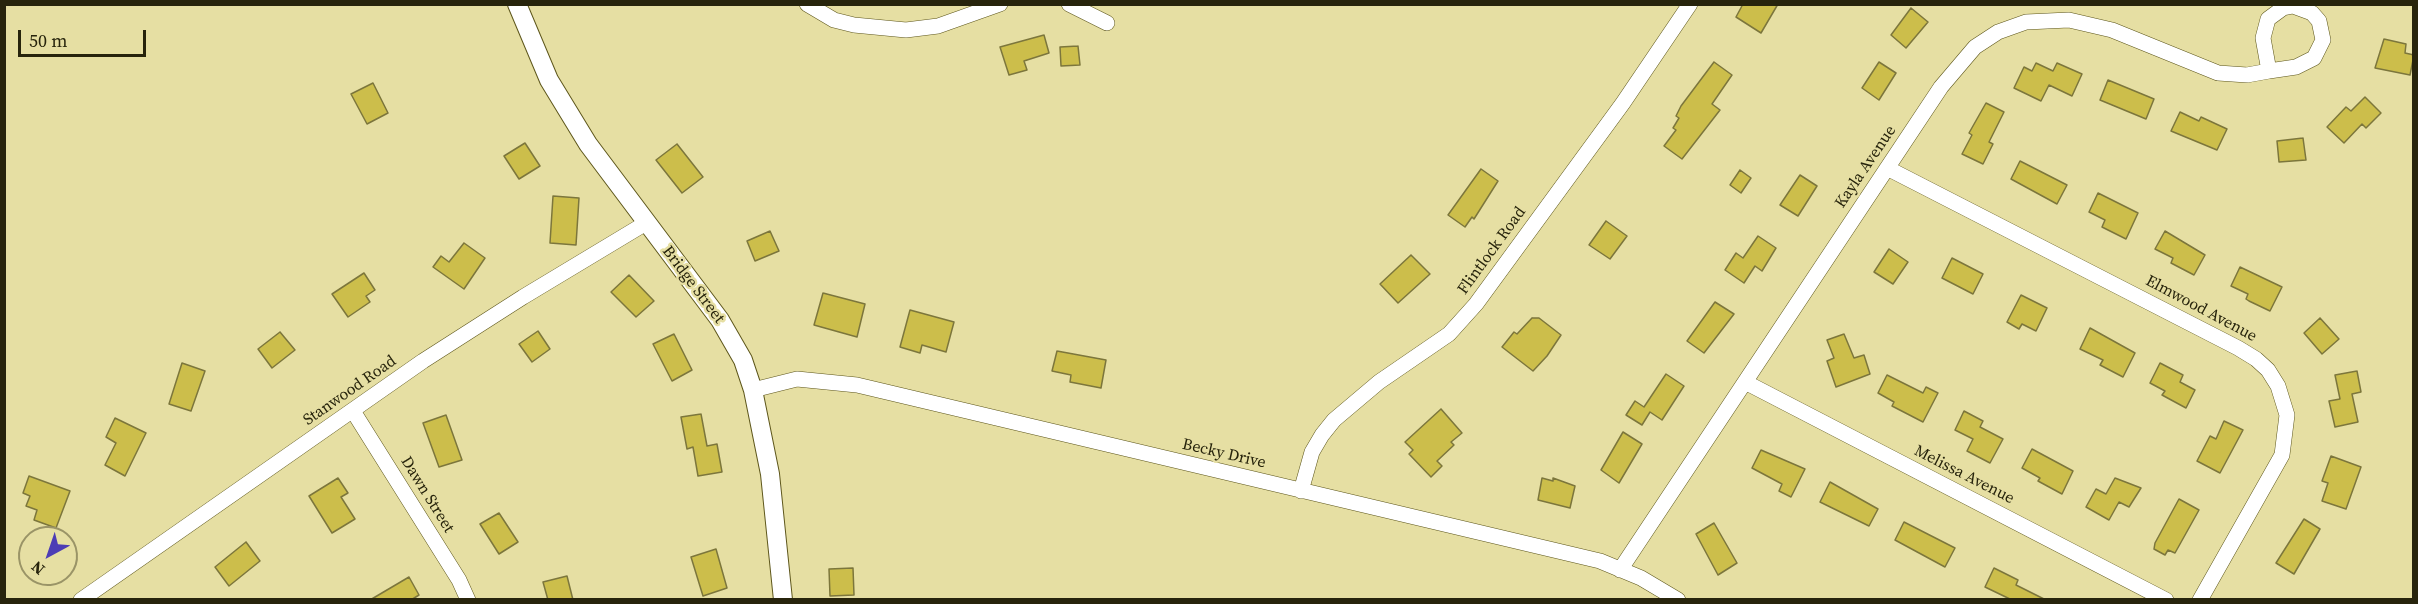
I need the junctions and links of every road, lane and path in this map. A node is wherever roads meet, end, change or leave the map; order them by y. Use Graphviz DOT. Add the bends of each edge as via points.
graph roads {
  1 [pos="517,4"];
  2 [pos="807,4"];
  3 [pos="1000,4"];
  4 [pos="1069,4"];
  5 [pos="1690,4"];
  6 [pos="1107,23"];
  7 [pos="2269,71"];
  8 [pos="1887,168"];
  9 [pos="646,223"];
  10 [pos="1745,382"];
  11 [pos="753,390"];
  12 [pos="353,411"];
  13 [pos="1301,491"];
  14 [pos="1620,570"];
  15 [pos="81,600"];
  16 [pos="468,600"];
  17 [pos="783,600"];
  18 [pos="1678,600"];
  19 [pos="2166,600"];
  20 [pos="2200,600"];
  1 -- 9 [label="street, Bridge Street" via="534,49 568,113"];
  2 -- 3 [label="street" via="834,20 906,30 938,26"];
  4 -- 6 [label="street"];
  5 -- 13 [label="street, Flintlock Road" via="1476,304 1449,334 1334,420 1312,452"];
  7 -- 7 [label="street, Kayla Avenue" via="2306,64 2314,58 2323,40 2319,21 2312,13 2293,6 2268,19 2263,38"];
  7 -- 8 [label="street, Kayla Avenue" via="2218,73 2098,25 2054,19 2026,22 1986,39 1960,62"];
  8 -- 10 [label="street, Kayla Avenue"];
  8 -- 20 [label="street, Elmwood Avenue" via="2238,348 2268,370 2287,415 2282,455"];
  9 -- 11 [label="street, Bridge Street" via="720,320 743,360"];
  9 -- 12 [label="street, Stanwood Road" via="523,297"];
  10 -- 14 [label="street, Kayla Avenue"];
  10 -- 19 [label="street, Melissa Avenue"];
  11 -- 13 [label="street, Becky Drive" via="797,379 857,385"];
  11 -- 17 [label="street, Bridge Street" via="776,514"];
  12 -- 15 [label="street, Stanwood Road"];
  12 -- 16 [label="street, Dawn Street"];
  13 -- 14 [label="street, Becky Drive" via="1600,561"];
  14 -- 18 [label="street, Becky Drive"];
}
